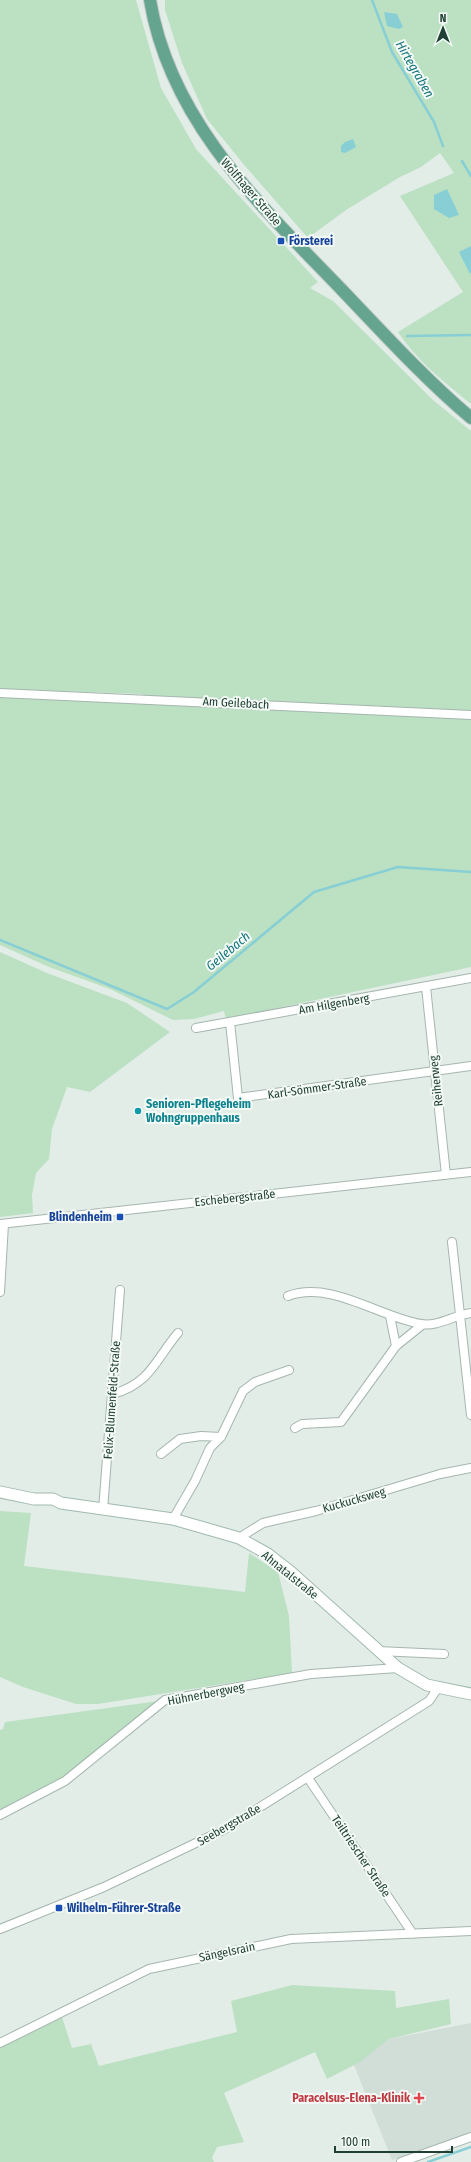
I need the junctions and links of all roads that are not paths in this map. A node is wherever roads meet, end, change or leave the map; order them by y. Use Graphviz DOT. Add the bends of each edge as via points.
graph roads {
  1 [pos="150,0"];
  2 [pos="471,418"];
  3 [pos="0,693"];
  4 [pos="471,715"];
  5 [pos="471,978"];
  6 [pos="426,987"];
  7 [pos="230,1022"];
  8 [pos="196,1028"];
  9 [pos="471,1066"];
  10 [pos="436,1071"];
  11 [pos="471,1172"];
  12 [pos="446,1175"];
  13 [pos="2,1224"];
  14 [pos="452,1242"];
  15 [pos="120,1290"];
  16 [pos="0,1292"];
  17 [pos="288,1296"];
  18 [pos="471,1313"];
  19 [pos="460,1314"];
  20 [pos="390,1316"];
  21 [pos="422,1325"];
  22 [pos="178,1333"];
  23 [pos="396,1346"];
  24 [pos="289,1370"];
  25 [pos="113,1394"];
  26 [pos="471,1415"];
  27 [pos="295,1428"];
  28 [pos="221,1437"];
  29 [pos="161,1454"];
  30 [pos="471,1468"];
  31 [pos="0,1492"];
  32 [pos="103,1510"];
  33 [pos="173,1519"];
  34 [pos="239,1538"];
  35 [pos="378,1651"];
  36 [pos="444,1654"];
  37 [pos="398,1668"];
  38 [pos="438,1688"];
  39 [pos="471,1694"];
  40 [pos="308,1778"];
  41 [pos="0,1815"];
  42 [pos="0,1929"];
  43 [pos="471,1931"];
  44 [pos="413,1934"];
  45 [pos="0,2043"];
  46 [pos="471,2137"];
  47 [pos="401,2162"];
  1 -- 2 [label="main road, Wolfhager Straße" via="157,36 168,65 186,105 213,148 303,250 437,389"];
  3 -- 4 [label="street, Am Geilebach"];
  5 -- 6 [label="street, Am Hilgenberg"];
  6 -- 7 [label="street, Am Hilgenberg"];
  6 -- 10 [label="street, Reiherweg"];
  7 -- 8 [label="street, Am Hilgenberg"];
  7 -- 10 [label="street, Karl-Sömmer-Straße" via="238,1098"];
  9 -- 10 [label="street, Karl-Sömmer-Straße"];
  10 -- 12 [label="street, Reiherweg"];
  11 -- 12 [label="street, Eschebergstraße"];
  12 -- 13 [label="street, Eschebergstraße"];
  13 -- 16 [label="street"];
  14 -- 19 [label="street"];
  15 -- 25 [label="street, Felix-Blumenfeld-Straße"];
  17 -- 20 [label="street" via="312,1293 343,1296"];
  18 -- 19 [label="street"];
  19 -- 21 [label="street" via="439,1323"];
  19 -- 26 [label="street"];
  20 -- 21 [label="street"];
  20 -- 23 [label="street"];
  21 -- 23 [label="street"];
  22 -- 25 [label="street" via="150,1373 130,1389"];
  23 -- 27 [label="street" via="341,1422 302,1424"];
  24 -- 28 [label="street" via="255,1382 244,1391"];
  25 -- 32 [label="street, Felix-Blumenfeld-Straße"];
  28 -- 29 [label="street" via="180,1439"];
  28 -- 33 [label="street" via="210,1448 196,1481"];
  30 -- 34 [label="street, Kuckucksweg" via="440,1474 316,1511 263,1523"];
  31 -- 32 [label="street, Ahnatalstraße" via="34,1499 45,1505 61,1503"];
  32 -- 33 [label="street, Ahnatalstraße"];
  33 -- 34 [label="street, Ahnatalstraße"];
  34 -- 35 [label="street, Ahnatalstraße" via="268,1554 291,1572"];
  35 -- 36 [label="street"];
  35 -- 37 [label="street, Ahnatalstraße"];
  37 -- 38 [label="street, Ahnatalstraße" via="427,1685"];
  37 -- 41 [label="street, Hühnerbergweg" via="311,1674 165,1700 65,1781"];
  38 -- 39 [label="street, Ahnatalstraße"];
  38 -- 40 [label="street, Seebergstraße" via="429,1701"];
  40 -- 42 [label="street, Seebergstraße" via="225,1829 173,1856 104,1888"];
  40 -- 44 [label="street, Teiltriescher Straße"];
  43 -- 44 [label="street, Sängelsrain"];
  44 -- 45 [label="street, Sängelsrain" via="291,1939 149,1969"];
  46 -- 47 [label="street"];
}
